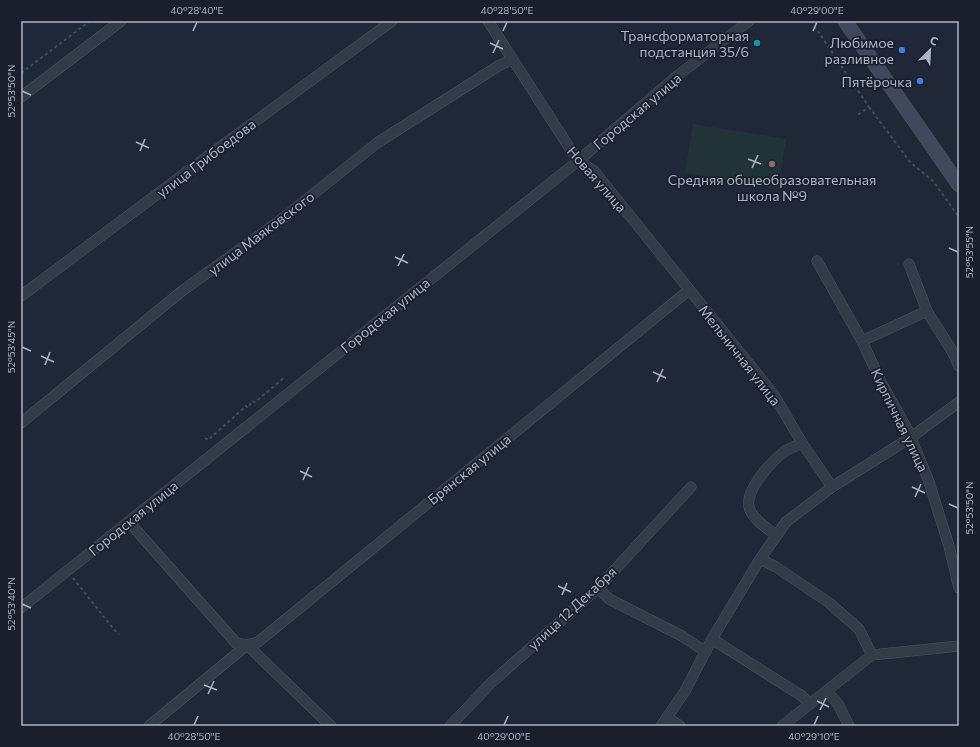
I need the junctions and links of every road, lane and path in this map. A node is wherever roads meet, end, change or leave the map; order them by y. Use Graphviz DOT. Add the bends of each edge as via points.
graph roads {
  1 [pos="90,21"];
  2 [pos="121,21"];
  3 [pos="392,21"];
  4 [pos="488,21"];
  5 [pos="749,21"];
  6 [pos="812,21"];
  7 [pos="845,21"];
  8 [pos="512,60"];
  9 [pos="21,73"];
  10 [pos="21,97"];
  11 [pos="869,107"];
  12 [pos="856,116"];
  13 [pos="578,160"];
  14 [pos="959,185"];
  15 [pos="959,217"];
  16 [pos="817,261"];
  17 [pos="909,264"];
  18 [pos="689,290"];
  19 [pos="21,296"];
  20 [pos="927,311"];
  21 [pos="862,341"];
  22 [pos="959,366"];
  23 [pos="285,377"];
  24 [pos="959,402"];
  25 [pos="21,423"];
  26 [pos="205,438"];
  27 [pos="910,438"];
  28 [pos="802,443"];
  29 [pos="691,487"];
  30 [pos="832,487"];
  31 [pos="129,522"];
  32 [pos="776,535"];
  33 [pos="760,559"];
  34 [pos="68,571"];
  35 [pos="598,588"];
  36 [pos="959,588"];
  37 [pos="21,608"];
  38 [pos="119,634"];
  39 [pos="712,639"];
  40 [pos="247,645"];
  41 [pos="959,646"];
  42 [pos="706,652"];
  43 [pos="872,655"];
  44 [pos="827,691"];
  45 [pos="810,704"];
  46 [pos="667,717"];
  47 [pos="149,726"];
  48 [pos="331,726"];
  49 [pos="450,726"];
  50 [pos="661,726"];
  51 [pos="680,726"];
  52 [pos="782,726"];
  53 [pos="849,726"];
  1 -- 9 [label="path"];
  2 -- 10 [label="street"];
  3 -- 19 [label="street, улица Грибоедова"];
  4 -- 8 [label="street, Новая улица"];
  5 -- 13 [label="street, Городская улица" via="677,76"];
  6 -- 11 [label="path"];
  7 -- 14 [label="main road"];
  8 -- 13 [label="street, Новая улица"];
  8 -- 25 [label="street, улица Маяковского" via="377,142 282,219 182,291"];
  11 -- 12 [label="path"];
  11 -- 15 [label="path" via="910,162 933,181"];
  13 -- 18 [label="street, Новая улица" via="594,171"];
  13 -- 31 [label="street, Городская улица"];
  16 -- 21 [label="street, Кирпичная улица"];
  17 -- 20 [label="street"];
  18 -- 28 [label="street, Мельничная улица" via="774,395"];
  18 -- 40 [label="street, Брянская улица" via="258,642"];
  20 -- 21 [label="street"];
  20 -- 22 [label="street"];
  21 -- 27 [label="street, Кирпичная улица"];
  23 -- 26 [label="path" via="255,402 252,401 248,408 246,406 208,440"];
  24 -- 27 [label="street"];
  27 -- 30 [label="street"];
  27 -- 36 [label="street, Кирпичная улица" via="928,480"];
  28 -- 30 [label="street, Мельничная улица"];
  28 -- 32 [label="street" via="786,451 770,465 756,483 748,503 752,514"];
  29 -- 35 [label="street, улица 12 Декабря"];
  30 -- 32 [label="street" via="786,522"];
  31 -- 34 [label="street, Городская улица"];
  31 -- 40 [label="street" via="236,644"];
  32 -- 33 [label="street"];
  33 -- 39 [label="street"];
  33 -- 43 [label="street" via="828,602 859,629"];
  34 -- 37 [label="street, Городская улица"];
  34 -- 38 [label="path"];
  35 -- 42 [label="street" via="609,599 682,636"];
  35 -- 49 [label="street, улица 12 Декабря" via="491,683"];
  39 -- 42 [label="street"];
  39 -- 45 [label="street" via="802,696"];
  40 -- 47 [label="street, Брянская улица"];
  40 -- 48 [label="street"];
  41 -- 43 [label="street"];
  42 -- 46 [label="street" via="685,691"];
  43 -- 44 [label="street"];
  44 -- 45 [label="street"];
  44 -- 53 [label="street" via="838,704"];
  45 -- 52 [label="street"];
  46 -- 50 [label="street"];
  46 -- 51 [label="street"];
}
